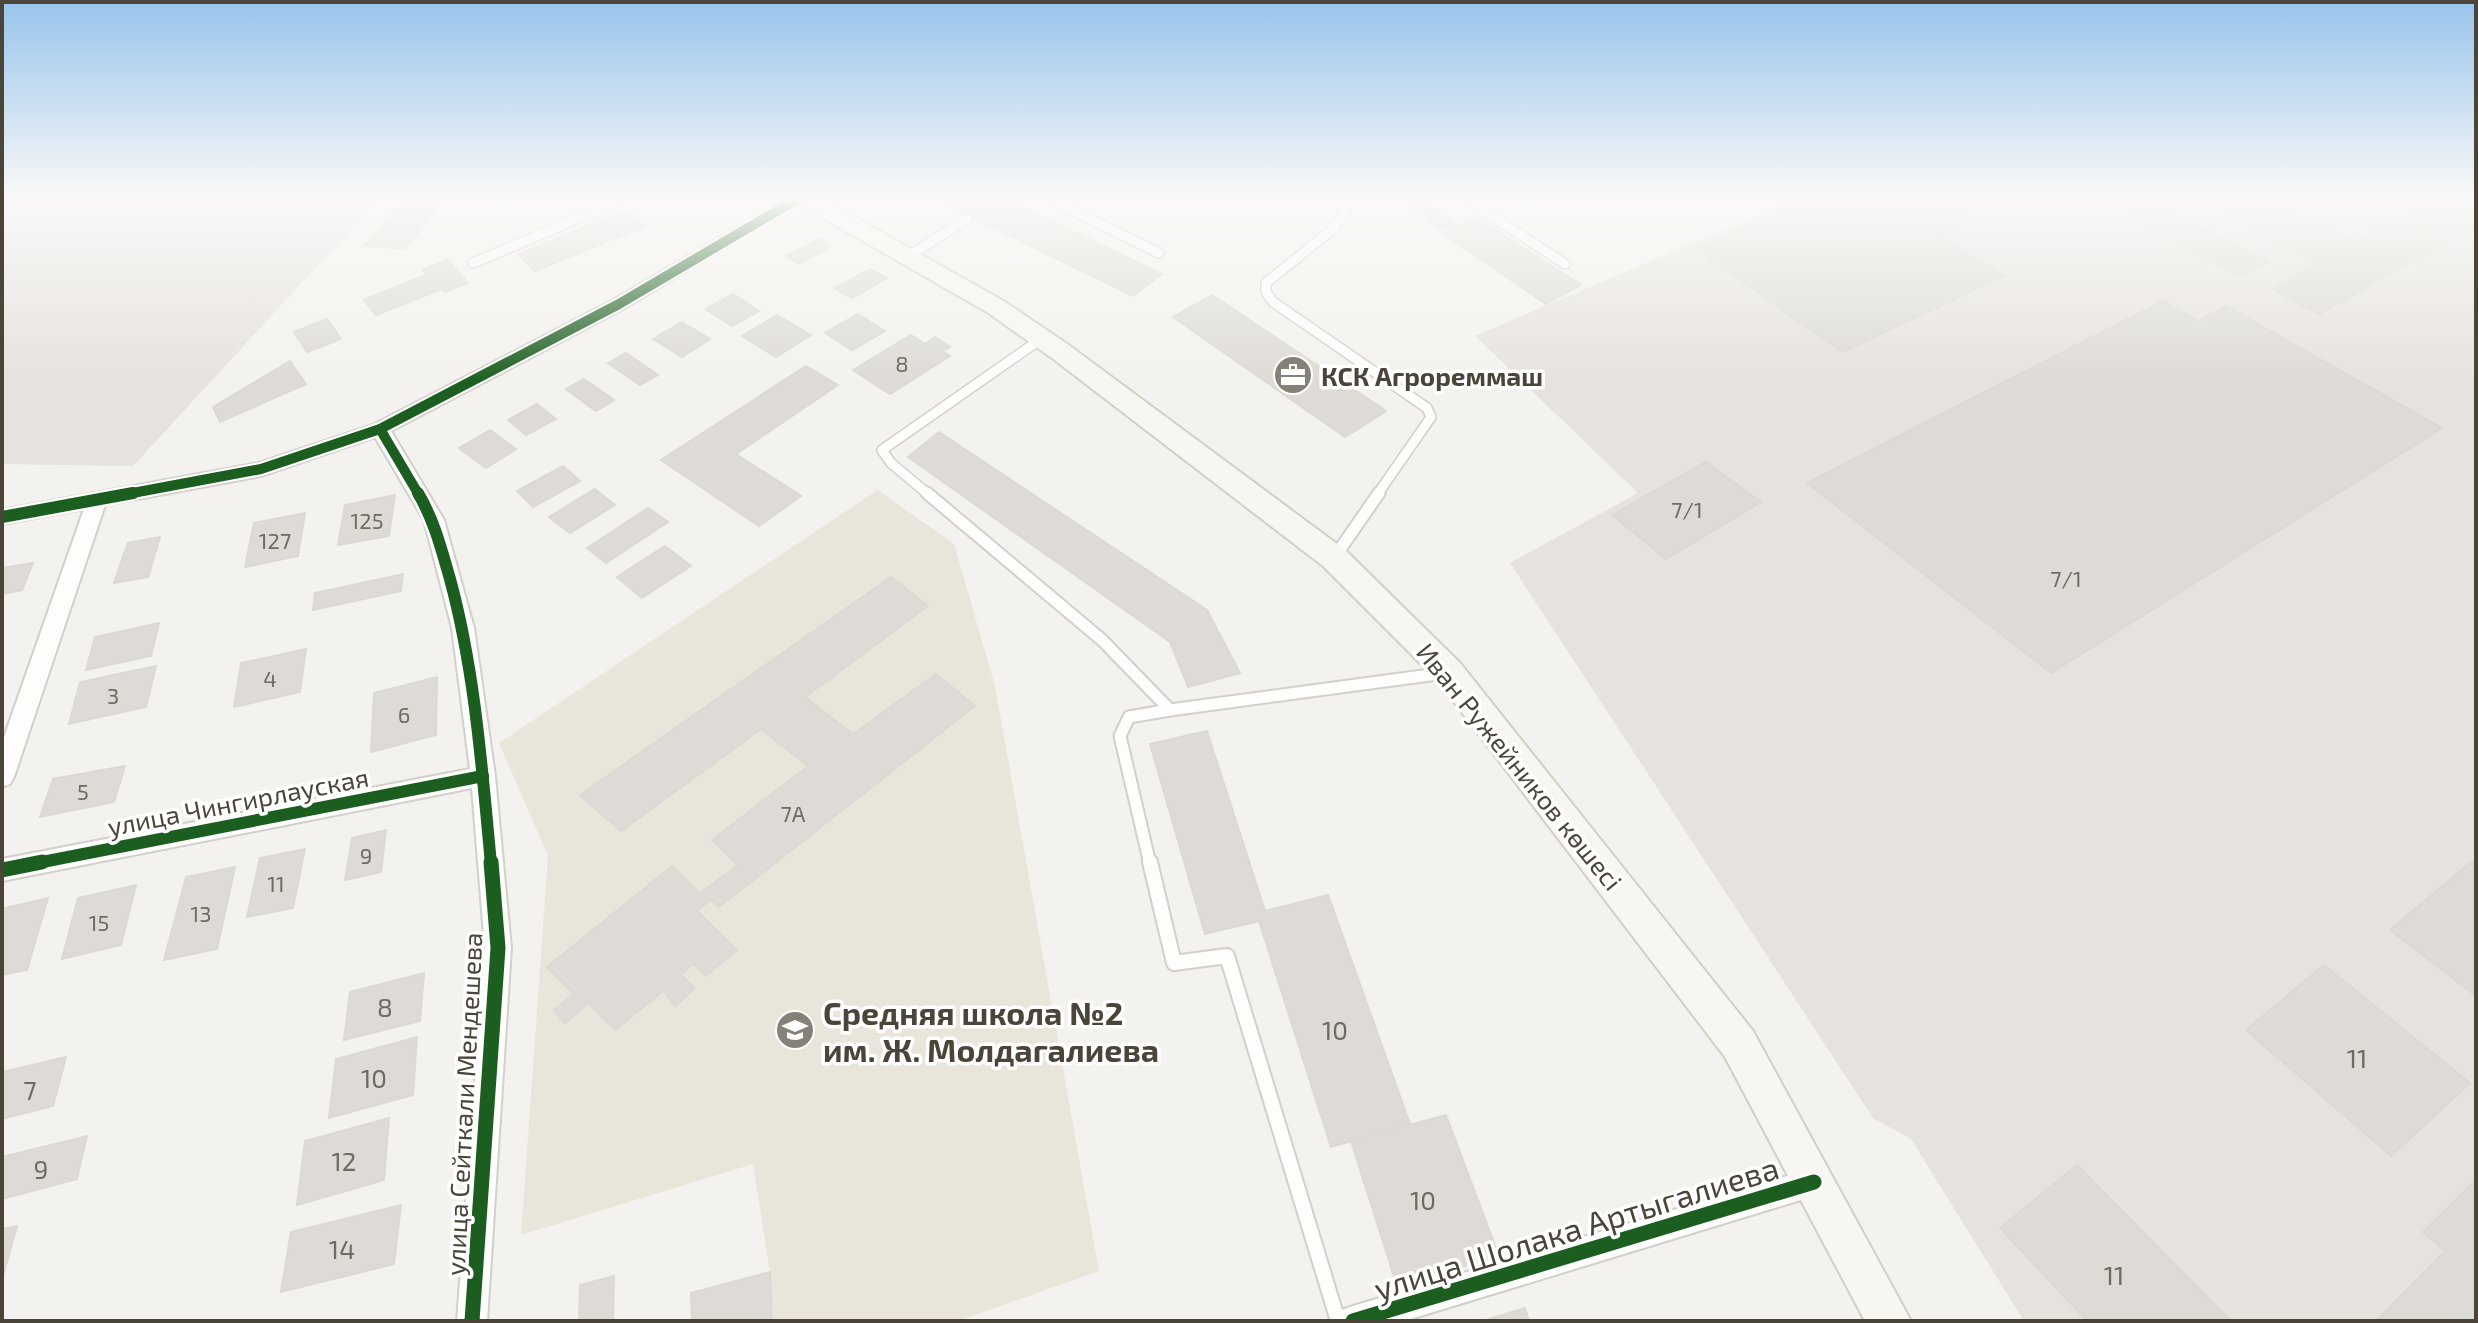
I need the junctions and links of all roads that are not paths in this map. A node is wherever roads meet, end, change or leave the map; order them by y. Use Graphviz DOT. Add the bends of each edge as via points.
graph roads {
  1 [pos="483,259"];
  2 [pos="700,259"];
  3 [pos="910,259"];
  4 [pos="1296,259"];
  5 [pos="1557,259"];
  6 [pos="473,263"];
  7 [pos="1565,264"];
  8 [pos="1041,339"];
  9 [pos="380,429"];
  10 [pos="97,500"];
  11 [pos="2,517"];
  12 [pos="1334,558"];
  13 [pos="1449,672"];
  14 [pos="1170,710"];
  15 [pos="483,776"];
  16 [pos="2,777"];
  17 [pos="2,870"];
  18 [pos="1814,1182"];
  19 [pos="1402,1315"];
  20 [pos="472,1321"];
  21 [pos="1338,1321"];
  22 [pos="1353,1321"];
  23 [pos="1889,1321"];
  1 -- 6 [label="lane"];
  2 -- 9 [label="street"];
  3 -- 8 [label="main road, Иван Ружейников көшесі"];
  4 -- 12 [label="lane" via="1266,283 1273,302 1427,408 1431,417"];
  5 -- 7 [label="lane"];
  8 -- 12 [label="main road, Иван Ружейников көшесі"];
  8 -- 14 [label="lane" via="882,450 1102,640"];
  9 -- 10 [label="street" via="261,469"];
  9 -- 15 [label="street, улица Сейткали Мендешева" via="434,520 463,628"];
  10 -- 11 [label="street"];
  10 -- 16 [label="street"];
  12 -- 13 [label="main road, Иван Ружейников көшесі"];
  13 -- 14 [label="lane"];
  13 -- 18 [label="main road, Иван Ружейников көшесі" via="1739,1044"];
  14 -- 21 [label="lane" via="1129,717 1120,736 1174,963 1227,956"];
  15 -- 17 [label="street, улица Чингирлауская"];
  15 -- 20 [label="street, улица Сейткали Мендешева" via="498,948"];
  18 -- 19 [label="street, улица Шолака Артыгалиева"];
  18 -- 23 [label="main road, Иван Ружейников көшесі"];
  19 -- 22 [label="street, улица Шолака Артыгалиева"];
}
